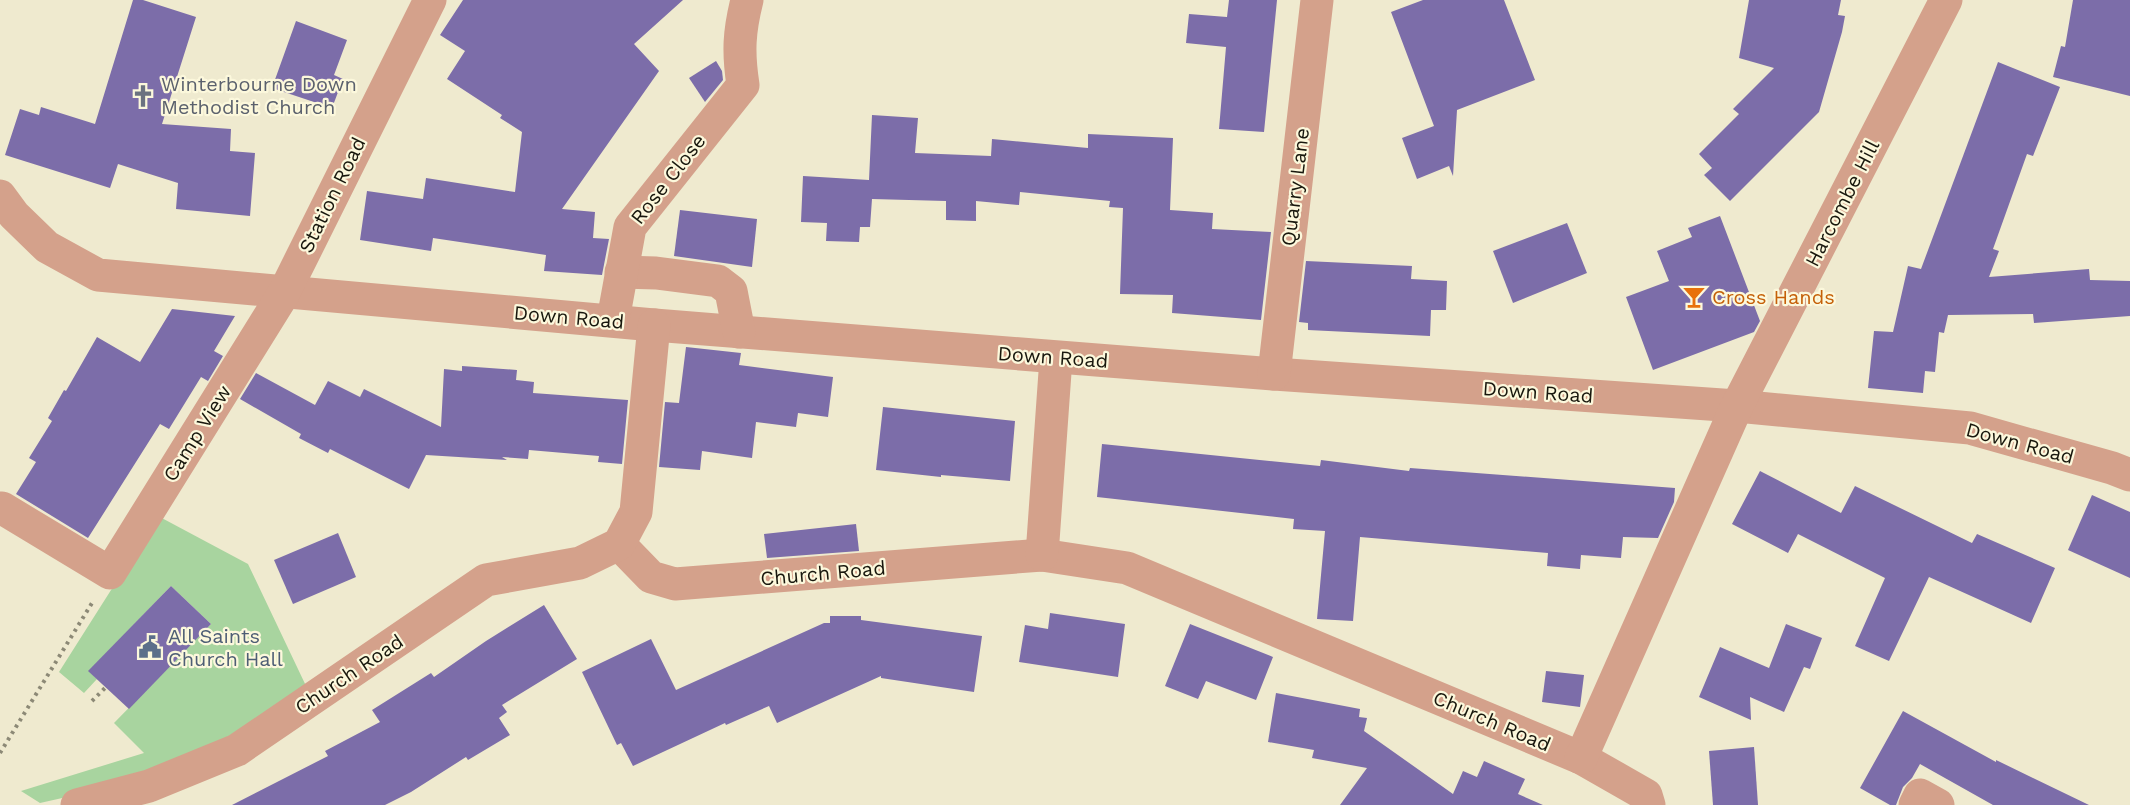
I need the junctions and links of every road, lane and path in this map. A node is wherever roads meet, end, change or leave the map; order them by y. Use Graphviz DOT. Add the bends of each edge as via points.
graph roads {
  1 [pos="747,0"];
  2 [pos="1317,0"];
  3 [pos="1946,0"];
  4 [pos="421,3"];
  5 [pos="4,216"];
  6 [pos="621,272"];
  7 [pos="284,293"];
  8 [pos="613,320"];
  9 [pos="654,325"];
  10 [pos="739,332"];
  11 [pos="1056,358"];
  12 [pos="1274,374"];
  13 [pos="1737,406"];
  14 [pos="2130,475"];
  15 [pos="2,508"];
  16 [pos="619,544"];
  17 [pos="1042,555"];
  18 [pos="110,573"];
  19 [pos="106,687"];
  20 [pos="92,701"];
  21 [pos="0,753"];
  22 [pos="1581,758"];
  23 [pos="77,805"];
  24 [pos="1649,805"];
  25 [pos="1915,805"];
  26 [pos="1938,805"];
  1 -- 6 [label="street, Rose Close" via="738,52 742,85 630,227"];
  2 -- 12 [label="street, Quarry Lane"];
  3 -- 13 [label="street, Harcombe Hill"];
  4 -- 7 [label="street, Station Road"];
  5 -- 7 [label="street, Down Road" via="47,247 98,275"];
  6 -- 8 [label="street, Rose Close"];
  6 -- 10 [label="street" via="718,280 731,291"];
  7 -- 8 [label="street, Down Road"];
  7 -- 18 [label="street, Camp View"];
  8 -- 9 [label="street, Down Road"];
  9 -- 10 [label="street, Down Road"];
  9 -- 16 [label="street" via="636,512"];
  10 -- 11 [label="street, Down Road"];
  11 -- 12 [label="street, Down Road"];
  11 -- 17 [label="street"];
  12 -- 13 [label="street, Down Road"];
  13 -- 14 [label="street, Down Road" via="1970,428"];
  13 -- 22 [label="street"];
  15 -- 18 [label="street"];
  16 -- 17 [label="street, Church Road" via="651,577 675,584"];
  16 -- 23 [label="street, Church Road" via="580,563 486,580 237,750 149,786"];
  17 -- 22 [label="street, Church Road" via="1127,568"];
  18 -- 21 [label="path"];
  19 -- 20 [label="path"];
  22 -- 24 [label="street, Church Road" via="1646,795"];
  25 -- 26 [label="street" via="1920,795"];
}
